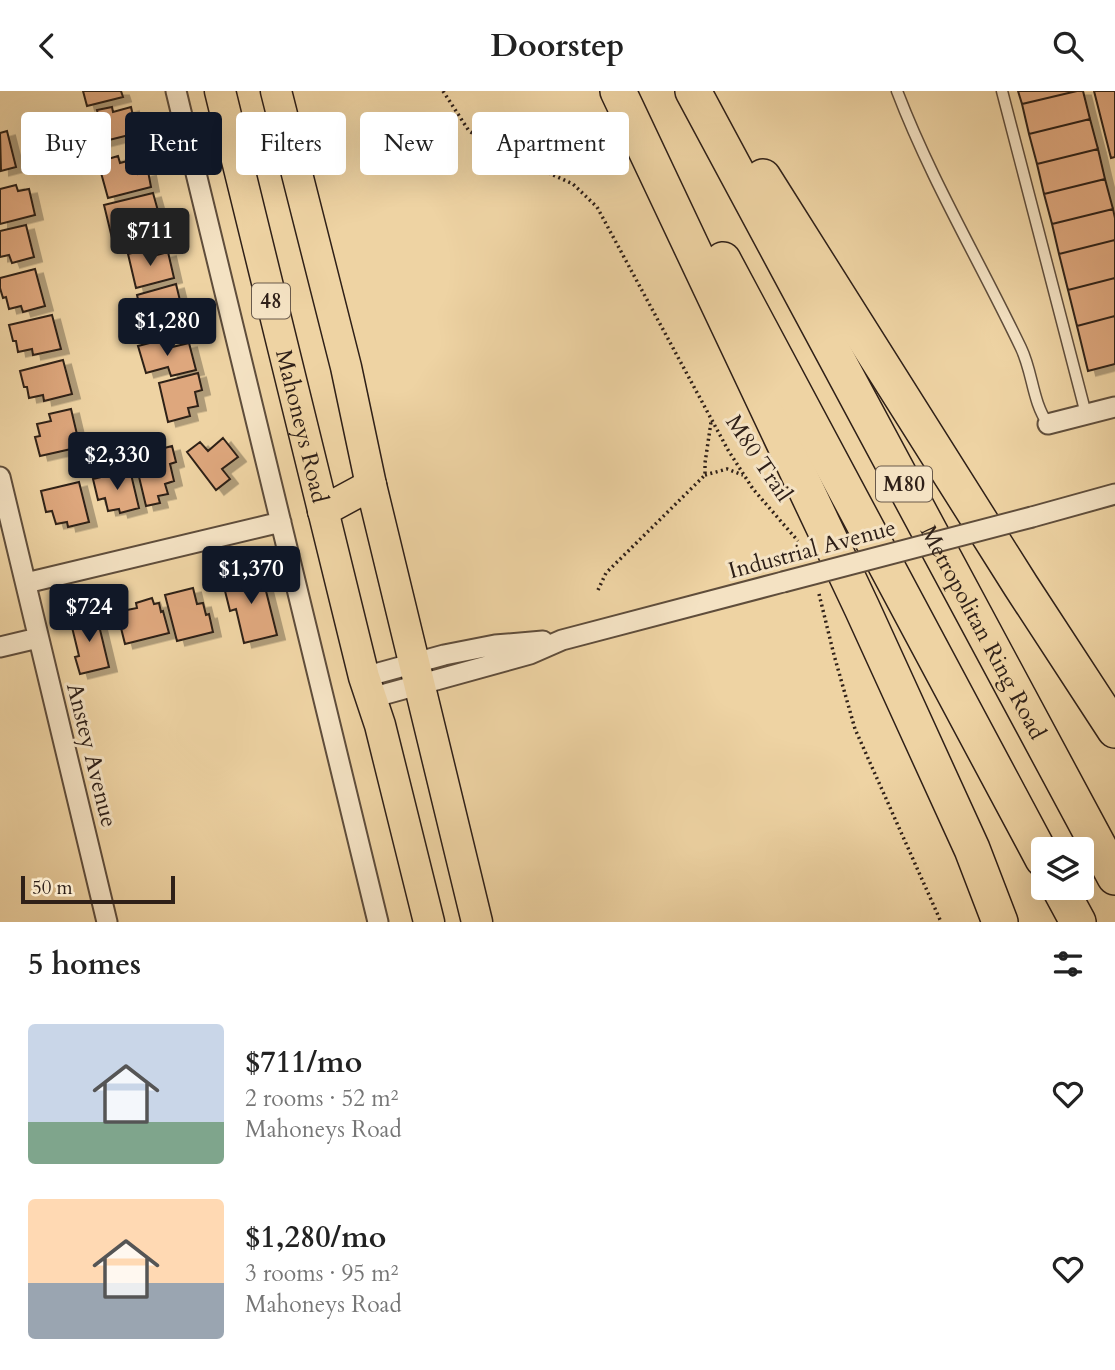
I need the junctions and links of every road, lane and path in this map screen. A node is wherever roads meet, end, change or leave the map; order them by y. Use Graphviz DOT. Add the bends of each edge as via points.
graph roads {
  1 [pos="176,91"];
  2 [pos="220,91"];
  3 [pos="276,91"];
  4 [pos="443,91"];
  5 [pos="618,91"];
  6 [pos="632,91"];
  7 [pos="693,91"];
  8 [pos="709,91"];
  9 [pos="897,91"];
  10 [pos="1002,91"];
  11 [pos="1115,407"];
  12 [pos="1086,414"];
  13 [pos="711,420"];
  14 [pos="1048,424"];
  15 [pos="705,475"];
  16 [pos="745,476"];
  17 [pos="0,477"];
  18 [pos="371,485"];
  19 [pos="1115,494"];
  20 [pos="323,511"];
  21 [pos="281,522"];
  22 [pos="802,547"];
  23 [pos="26,583"];
  24 [pos="598,590"];
  25 [pos="818,593"];
  26 [pos="38,638"];
  27 [pos="0,647"];
  28 [pos="417,674"];
  29 [pos="368,687"];
  30 [pos="1115,730"];
  31 [pos="1031,837"];
  32 [pos="1115,877"];
  33 [pos="1066,900"];
  34 [pos="380,918"];
  35 [pos="107,922"];
  36 [pos="429,922"];
  37 [pos="477,922"];
  38 [pos="941,922"];
  39 [pos="1000,922"];
  40 [pos="1078,922"];
  1 -- 21 [label="street, Mahoneys Road"];
  2 -- 20 [label="main road, Mahoneys Road / 48"];
  3 -- 18 [label="main road, 48"];
  4 -- 13 [label="path, M80 Trail" via="469,131 573,184 597,207"];
  5 -- 39 [label="highway" via="862,608 972,849"];
  6 -- 31 [label="highway, M80"];
  7 -- 32 [label="highway, Metropolitan Ring Road / M80"];
  8 -- 30 [label="highway"];
  9 -- 14 [label="lane" via="912,131 1023,352"];
  10 -- 12 [label="lane"];
  11 -- 12 [label="street"];
  12 -- 14 [label="street"];
  13 -- 15 [label="path"];
  13 -- 16 [label="path, M80 Trail"];
  15 -- 16 [label="path" via="727,469"];
  15 -- 24 [label="path" via="606,573"];
  16 -- 22 [label="path, M80 Trail"];
  17 -- 23 [label="street, Anstey Avenue"];
  18 -- 20 [label="main road"];
  18 -- 28 [label="main road, 48"];
  19 -- 28 [label="street, Industrial Avenue, bridge" via="562,640 530,654"];
  20 -- 29 [label="main road, Mahoneys Road / 48"];
  21 -- 23 [label="street"];
  21 -- 34 [label="street, Mahoneys Road"];
  23 -- 26 [label="street, Anstey Avenue"];
  25 -- 38 [label="path" via="855,729"];
  26 -- 27 [label="street"];
  26 -- 35 [label="street, Anstey Avenue"];
  28 -- 29 [label="street, Industrial Avenue"];
  28 -- 37 [label="main road, 48"];
  29 -- 36 [label="main road, Mahoneys Road / 48"];
  33 -- 40 [label="highway"];
}
